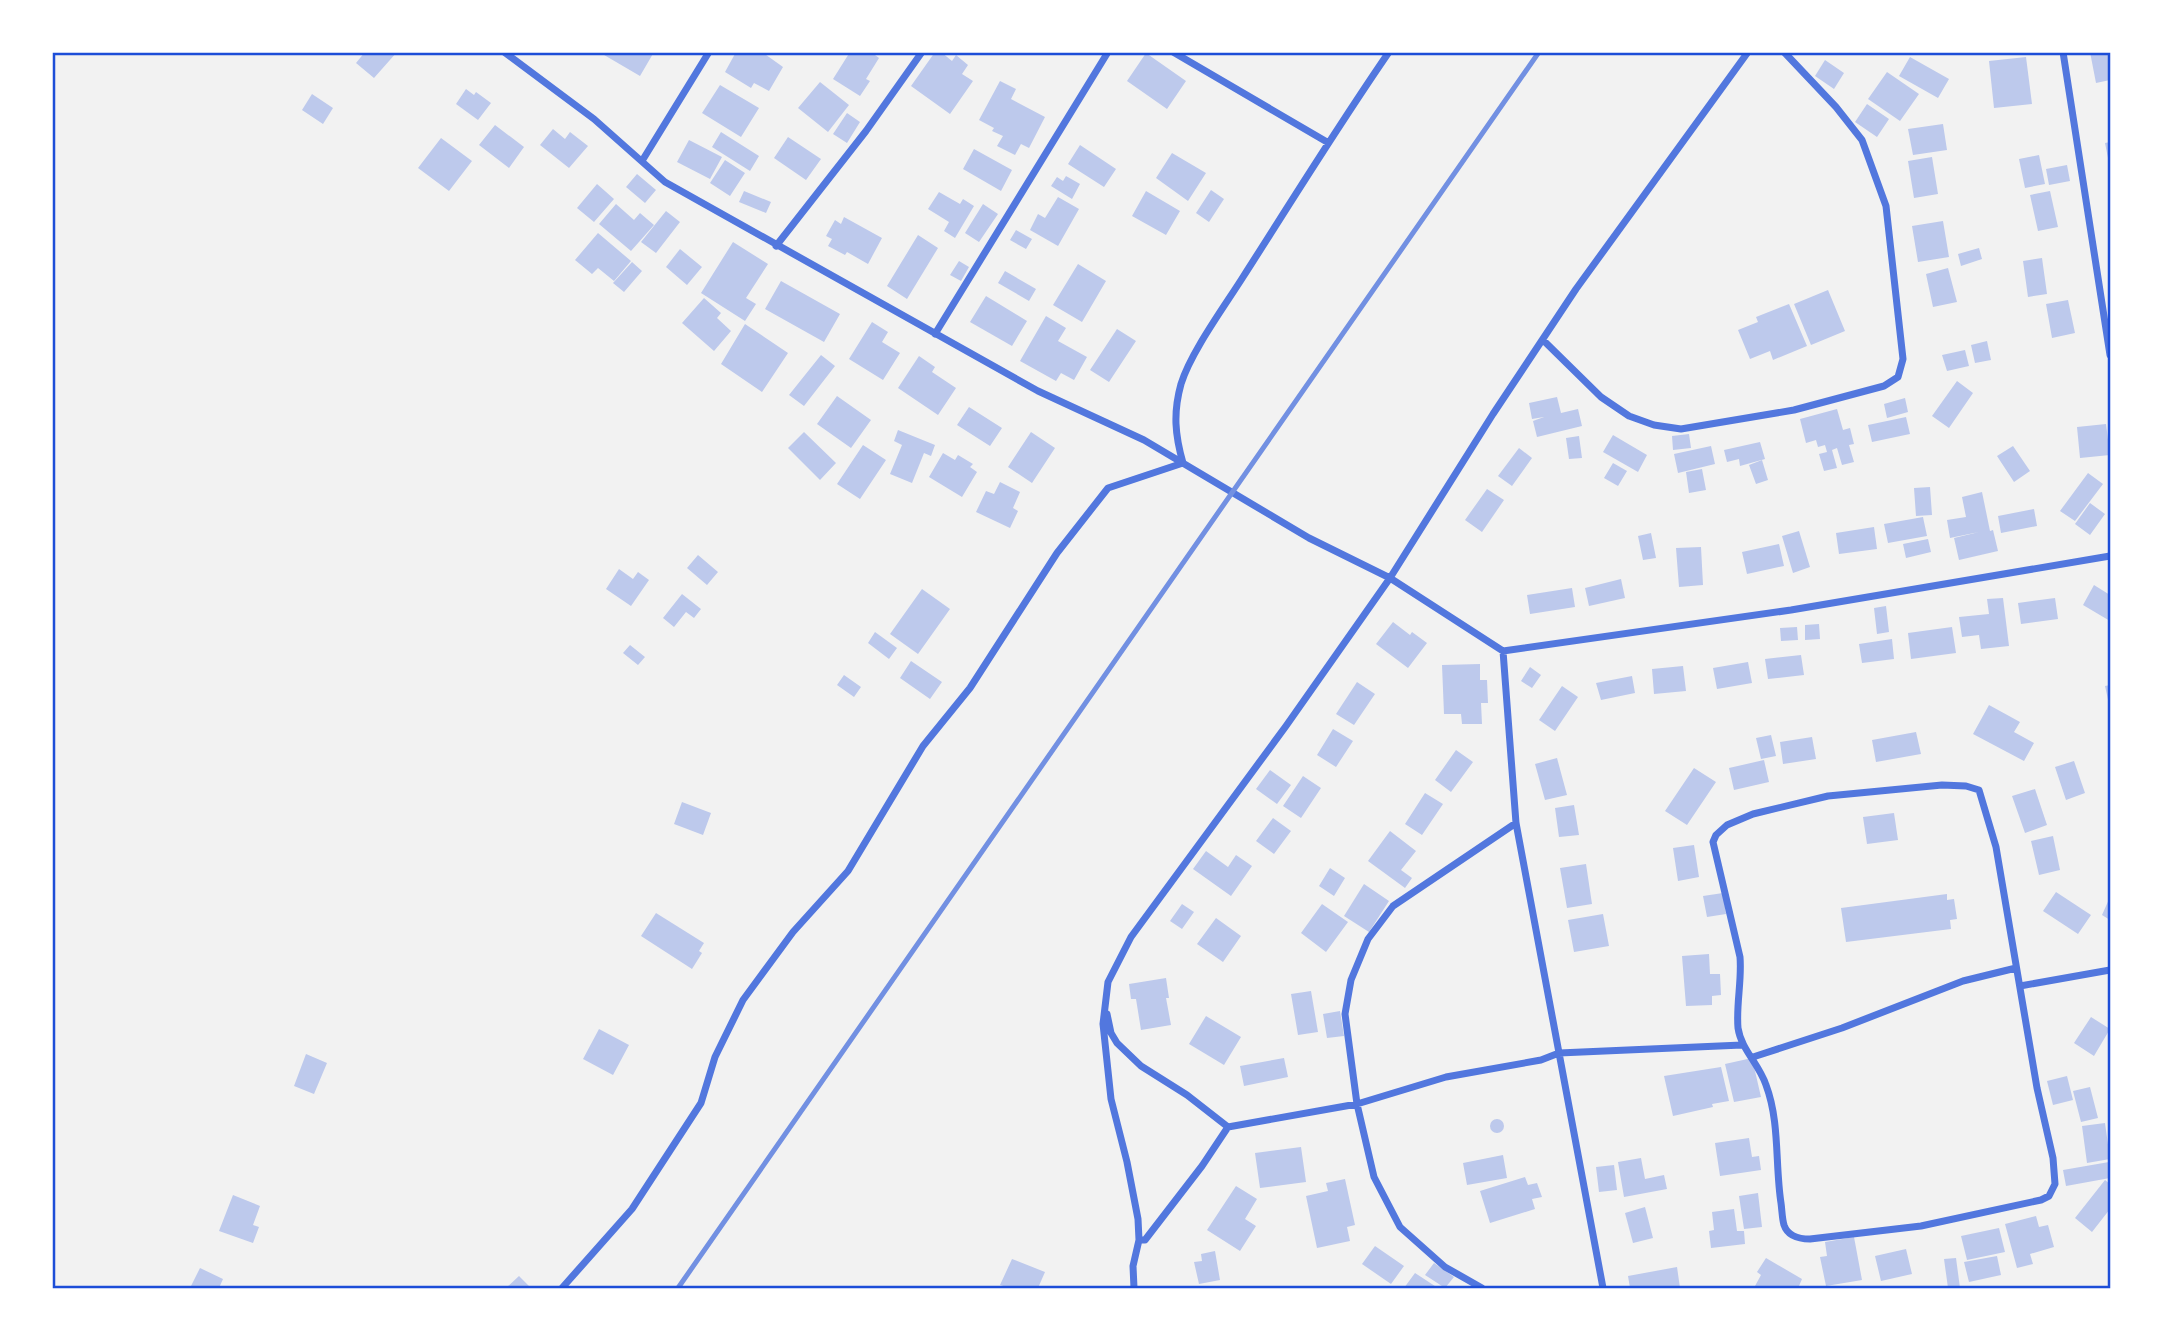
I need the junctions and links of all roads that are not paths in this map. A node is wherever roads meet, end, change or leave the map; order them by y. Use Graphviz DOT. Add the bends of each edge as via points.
graph roads {
  1 [pos="504,52"];
  2 [pos="709,52"];
  3 [pos="922,52"];
  4 [pos="1108,52"];
  5 [pos="1173,52"];
  6 [pos="1389,52"];
  7 [pos="1748,52"];
  8 [pos="1784,52"];
  9 [pos="2063,52"];
  10 [pos="1327,142"];
  11 [pos="642,161"];
  12 [pos="776,246"];
  13 [pos="934,334"];
  14 [pos="1543,340"];
  15 [pos="2110,355"];
  16 [pos="1183,463"];
  17 [pos="2110,556"];
  18 [pos="1390,578"];
  19 [pos="1503,651"];
  20 [pos="1516,823"];
  21 [pos="2017,968"];
  22 [pos="2110,970"];
  23 [pos="2020,986"];
  24 [pos="1105,1004"];
  25 [pos="1742,1045"];
  26 [pos="1559,1053"];
  27 [pos="1753,1057"];
  28 [pos="1357,1104"];
  29 [pos="1228,1127"];
  30 [pos="1139,1240"];
  31 [pos="562,1289"];
  32 [pos="1134,1289"];
  33 [pos="1482,1289"];
  34 [pos="1603,1289"];
  1 -- 11 [label="street"];
  2 -- 11 [label="street"];
  3 -- 12 [label="street"];
  4 -- 13 [label="street"];
  5 -- 10 [label="street"];
  6 -- 10 [label="street"];
  7 -- 14 [label="street"];
  8 -- 14 [label="street" via="1862,140 1886,206 1902,359 1898,377 1884,386 1794,410 1681,429 1629,416 1601,397"];
  9 -- 15 [label="street"];
  10 -- 16 [label="street" via="1183,380 1175,434"];
  11 -- 12 [label="street" via="665,182"];
  12 -- 13 [label="street"];
  13 -- 16 [label="street"];
  14 -- 18 [label="street"];
  16 -- 18 [label="street" via="1309,538"];
  16 -- 31 [label="street" via="1108,488 1057,552 970,688 923,746 848,871 793,932 743,1000 715,1056 701,1103 632,1209"];
  17 -- 19 [label="street" via="1791,610"];
  18 -- 19 [label="street"];
  18 -- 24 [label="street" via="1131,937 1108,982"];
  19 -- 20 [label="street"];
  20 -- 26 [label="street"];
  20 -- 28 [label="street" via="1393,906 1368,939 1351,980 1345,1014"];
  21 -- 23 [label="street"];
  21 -- 25 [label="street" via="1996,847 1979,790 1942,785 1841,795 1754,814 1727,825 1713,842 1740,957"];
  21 -- 27 [label="street" via="1963,981"];
  22 -- 23 [label="street"];
  23 -- 27 [label="street" via="2053,1157 2055,1184 2041,1200 1921,1226 1799,1239 1784,1225 1771,1104"];
  24 -- 29 [label="street" via="1117,1043 1141,1066"];
  24 -- 30 [label="street" via="1111,1099"];
  25 -- 26 [label="street"];
  25 -- 27 [label="street"];
  26 -- 28 [label="street" via="1446,1077"];
  26 -- 34 [label="street"];
  28 -- 29 [label="street"];
  28 -- 33 [label="street" via="1374,1177 1400,1227 1445,1267"];
  29 -- 30 [label="street" via="1161,1222 1146,1240"];
  30 -- 32 [label="street"];
}
